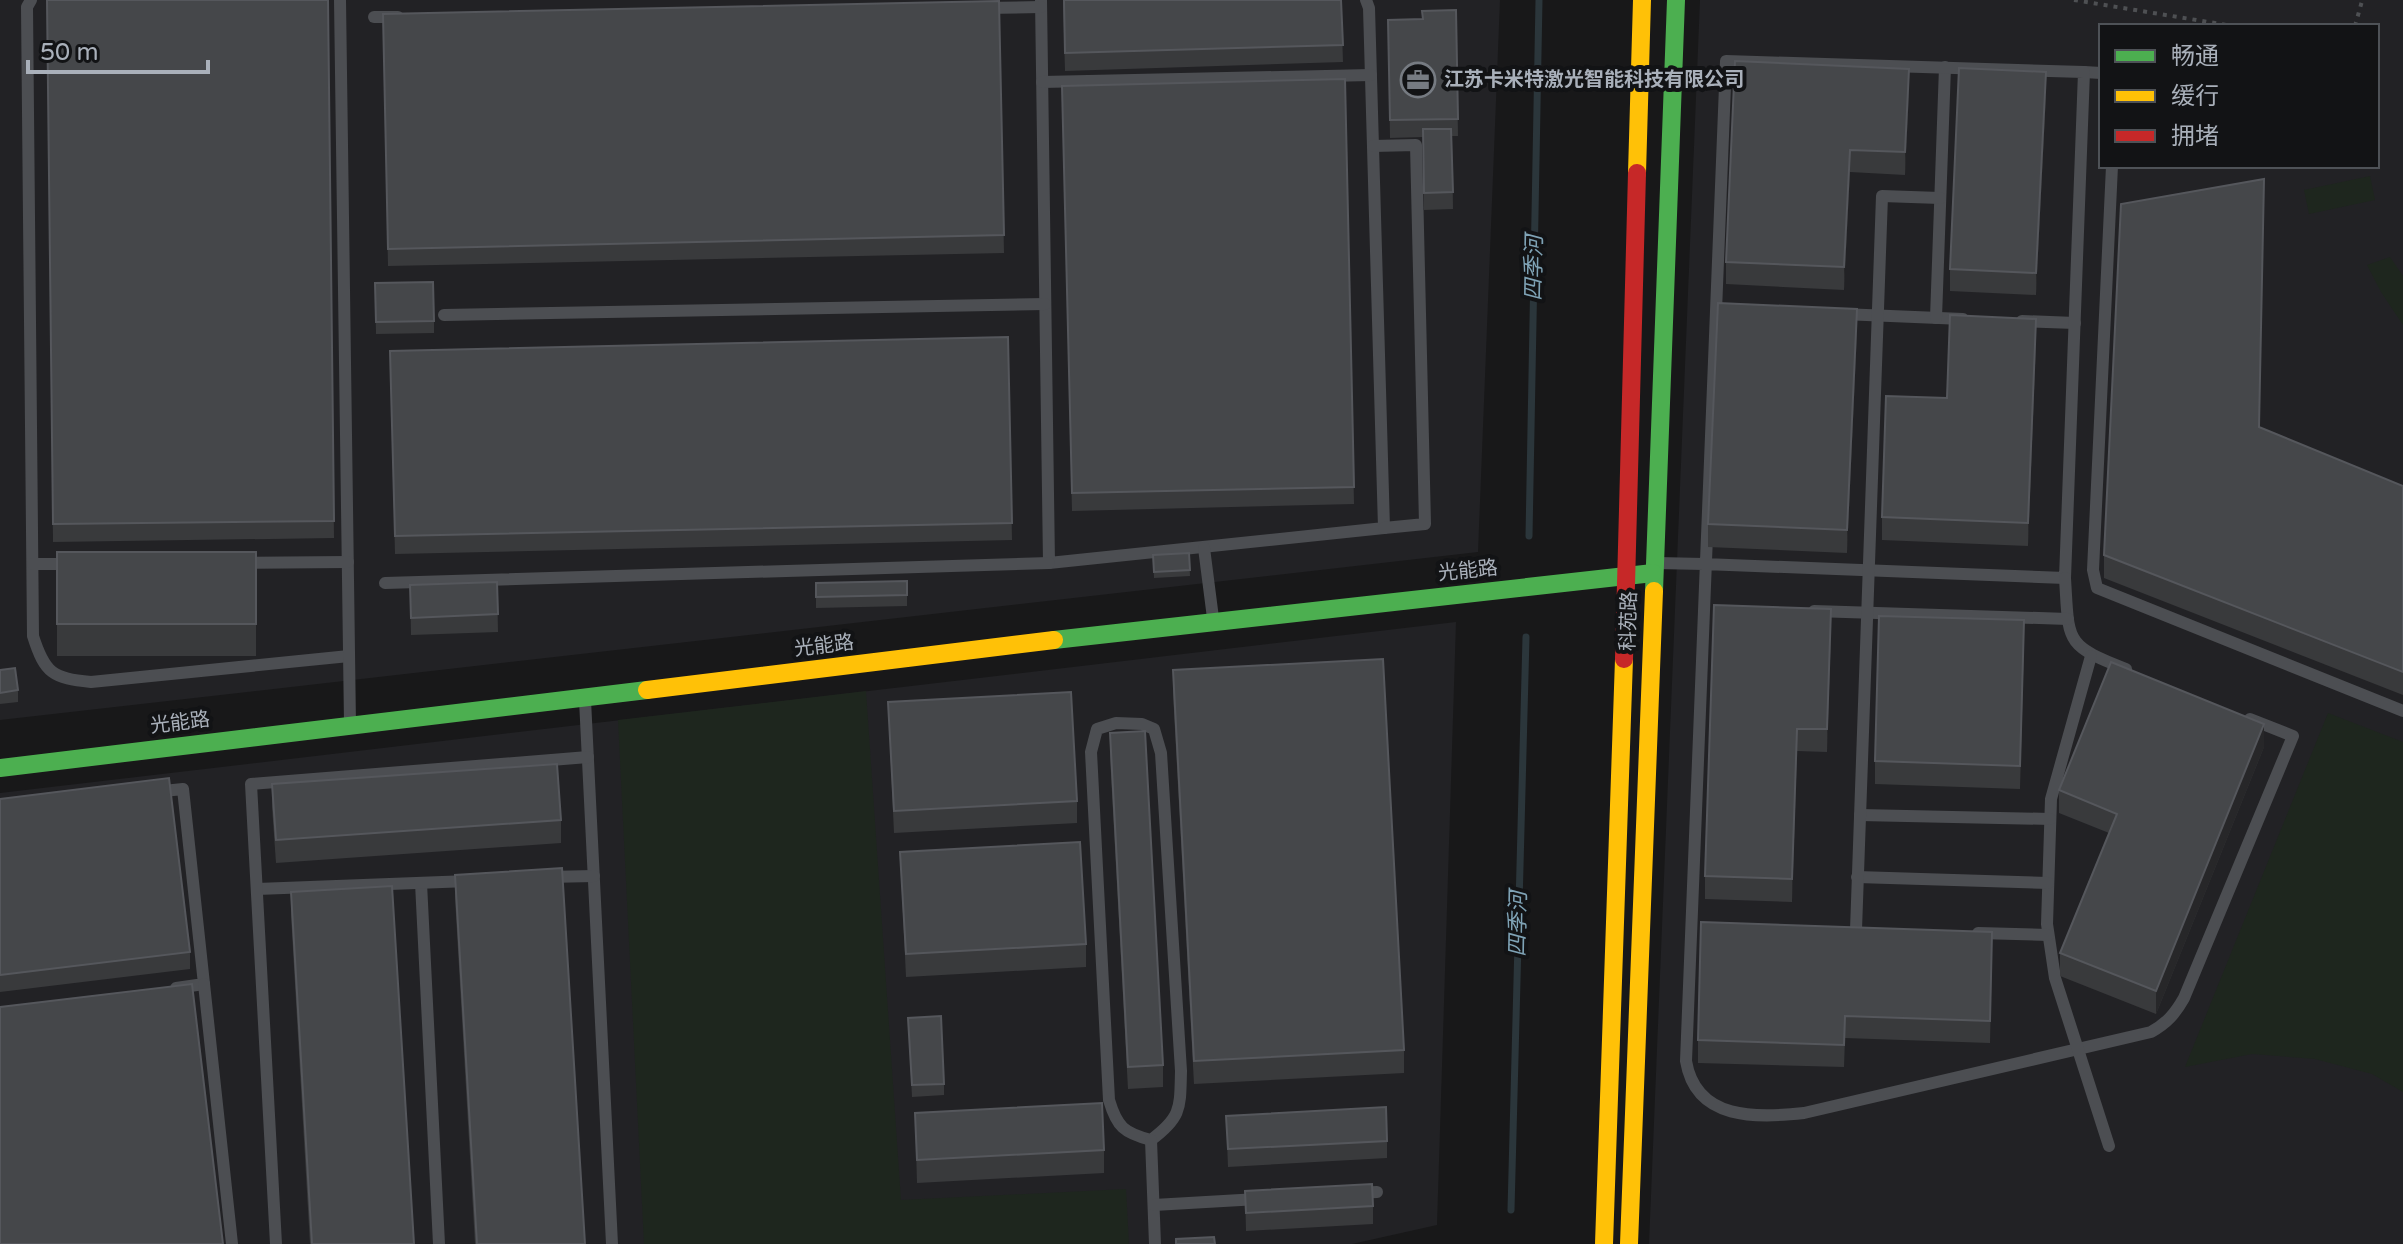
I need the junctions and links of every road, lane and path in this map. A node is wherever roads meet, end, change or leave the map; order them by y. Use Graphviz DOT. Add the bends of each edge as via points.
graph roads {
  1 [pos="31,0"];
  2 [pos="340,0"];
  3 [pos="1366,0"];
  4 [pos="1642,0"];
  5 [pos="1676,0"];
  6 [pos="2077,0"];
  7 [pos="2360,0"];
  8 [pos="1041,3"];
  9 [pos="978,8"];
  10 [pos="374,17"];
  11 [pos="406,17"];
  12 [pos="2221,24"];
  13 [pos="2356,24"];
  14 [pos="1945,67"];
  15 [pos="2084,72"];
  16 [pos="2099,73"];
  17 [pos="1371,75"];
  18 [pos="1042,82"];
  19 [pos="1373,146"];
  20 [pos="2112,168"];
  21 [pos="1940,198"];
  22 [pos="1045,304"];
  23 [pos="1715,309"];
  24 [pos="1730,310"];
  25 [pos="1834,314"];
  26 [pos="444,315"];
  27 [pos="1878,316"];
  28 [pos="1936,318"];
  29 [pos="1982,320"];
  30 [pos="2013,321"];
  31 [pos="2075,323"];
  32 [pos="1384,528"];
  33 [pos="1204,548"];
  34 [pos="348,562"];
  35 [pos="222,563"];
  36 [pos="1049,563"];
  37 [pos="33,564"];
  38 [pos="80,564"];
  39 [pos="1704,564"];
  40 [pos="1653,568"];
  41 [pos="1869,570"];
  42 [pos="1627,576"];
  43 [pos="2065,578"];
  44 [pos="385,583"];
  45 [pos="1703,607"];
  46 [pos="1718,608"];
  47 [pos="1808,611"];
  48 [pos="1867,612"];
  49 [pos="2068,619"];
  50 [pos="1213,621"];
  51 [pos="349,656"];
  52 [pos="2091,656"];
  53 [pos="2134,673"];
  54 [pos="585,697"];
  55 [pos="2403,711"];
  56 [pos="2235,713"];
  57 [pos="350,725"];
  58 [pos="588,757"];
  59 [pos="0,768"];
  60 [pos="137,794"];
  61 [pos="1860,815"];
  62 [pos="2050,819"];
  63 [pos="594,876"];
  64 [pos="1857,877"];
  65 [pos="531,878"];
  66 [pos="484,880"];
  67 [pos="421,883"];
  68 [pos="2048,883"];
  69 [pos="257,889"];
  70 [pos="1691,925"];
  71 [pos="1706,926"];
  72 [pos="1841,929"];
  73 [pos="1856,930"];
  74 [pos="1870,930"];
  75 [pos="1959,933"];
  76 [pos="2048,935"];
  77 [pos="204,984"];
  78 [pos="157,990"];
  79 [pos="2078,1049"];
  80 [pos="1151,1140"];
  81 [pos="2109,1146"];
  82 [pos="1377,1192"];
  83 [pos="1347,1194"];
  84 [pos="1273,1198"];
  85 [pos="1154,1205"];
  86 [pos="232,1244"];
  87 [pos="276,1244"];
  88 [pos="439,1244"];
  89 [pos="612,1244"];
  90 [pos="1155,1244"];
  91 [pos="1604,1244"];
  92 [pos="1629,1244"];
  1 -- 37 [label="lane" via="27,23"];
  2 -- 34 [label="lane"];
  3 -- 17 [label="lane"];
  4 -- 42 [label="street, 科苑路"];
  5 -- 40 [label="street, 科苑路"];
  6 -- 12 [label="path"];
  7 -- 13 [label="path"];
  8 -- 9 [label="lane"];
  8 -- 18 [label="lane"];
  10 -- 11 [label="lane"];
  14 -- 15 [label="lane"];
  14 -- 21 [label="lane"];
  14 -- 23 [label="lane" via="1726,61"];
  15 -- 16 [label="lane"];
  15 -- 31 [label="lane"];
  17 -- 18 [label="lane"];
  17 -- 19 [label="lane"];
  18 -- 22 [label="lane"];
  19 -- 32 [label="lane"];
  19 -- 32 [label="lane" via="1416,145 1425,524"];
  20 -- 55 [label="lane" via="2093,570 2097,588"];
  21 -- 27 [label="lane" via="1882,196"];
  21 -- 28 [label="lane"];
  22 -- 26 [label="lane"];
  22 -- 36 [label="lane"];
  23 -- 24 [label="lane"];
  23 -- 39 [label="lane"];
  25 -- 27 [label="lane"];
  27 -- 28 [label="lane"];
  27 -- 41 [label="lane"];
  28 -- 29 [label="lane"];
  30 -- 31 [label="lane"];
  31 -- 43 [label="lane"];
  32 -- 33 [label="lane"];
  33 -- 36 [label="lane"];
  33 -- 50 [label="lane"];
  34 -- 35 [label="lane"];
  34 -- 51 [label="lane"];
  36 -- 44 [label="lane"];
  37 -- 38 [label="lane"];
  37 -- 51 [label="lane" via="33,636 40,657 63,679 91,682"];
  39 -- 40 [label="lane"];
  39 -- 41 [label="lane"];
  39 -- 45 [label="lane"];
  40 -- 42 [label="street, 光能路"];
  40 -- 92 [label="street, 科苑路"];
  41 -- 43 [label="lane"];
  41 -- 48 [label="lane"];
  42 -- 50 [label="street, 光能路"];
  42 -- 91 [label="street, 科苑路"];
  43 -- 49 [label="lane"];
  45 -- 46 [label="lane"];
  45 -- 70 [label="lane"];
  47 -- 48 [label="lane"];
  48 -- 49 [label="lane"];
  48 -- 61 [label="lane"];
  49 -- 52 [label="lane" via="2072,638"];
  50 -- 54 [label="street, 光能路"];
  51 -- 57 [label="lane"];
  52 -- 53 [label="lane"];
  52 -- 62 [label="lane" via="2053,789"];
  54 -- 57 [label="street, 光能路"];
  54 -- 58 [label="lane"];
  56 -- 79 [label="lane" via="2293,736 2184,998 2176,1013 2151,1032"];
  57 -- 59 [label="street, 光能路"];
  58 -- 63 [label="lane"];
  58 -- 69 [label="lane" via="251,784"];
  60 -- 77 [label="lane" via="183,789"];
  61 -- 62 [label="lane"];
  61 -- 64 [label="lane"];
  62 -- 68 [label="lane"];
  63 -- 65 [label="lane"];
  63 -- 89 [label="lane"];
  64 -- 68 [label="lane"];
  64 -- 73 [label="lane"];
  66 -- 67 [label="lane"];
  67 -- 69 [label="lane"];
  67 -- 88 [label="lane"];
  68 -- 76 [label="lane"];
  69 -- 87 [label="lane"];
  70 -- 71 [label="lane"];
  70 -- 79 [label="lane" via="1688,1075 1705,1099 1736,1113 1804,1113"];
  72 -- 73 [label="lane"];
  73 -- 74 [label="lane"];
  75 -- 76 [label="lane"];
  76 -- 79 [label="lane" via="2055,978"];
  77 -- 78 [label="lane"];
  77 -- 86 [label="lane"];
  79 -- 81 [label="lane"];
  80 -- 80 [label="lane" via="1171,1125 1180,1106 1181,1071 1161,753 1154,729 1116,723 1097,729 1091,752 1109,1100 1127,1133"];
  80 -- 85 [label="lane"];
  82 -- 83 [label="lane"];
  84 -- 85 [label="lane"];
  85 -- 90 [label="lane"];
}
